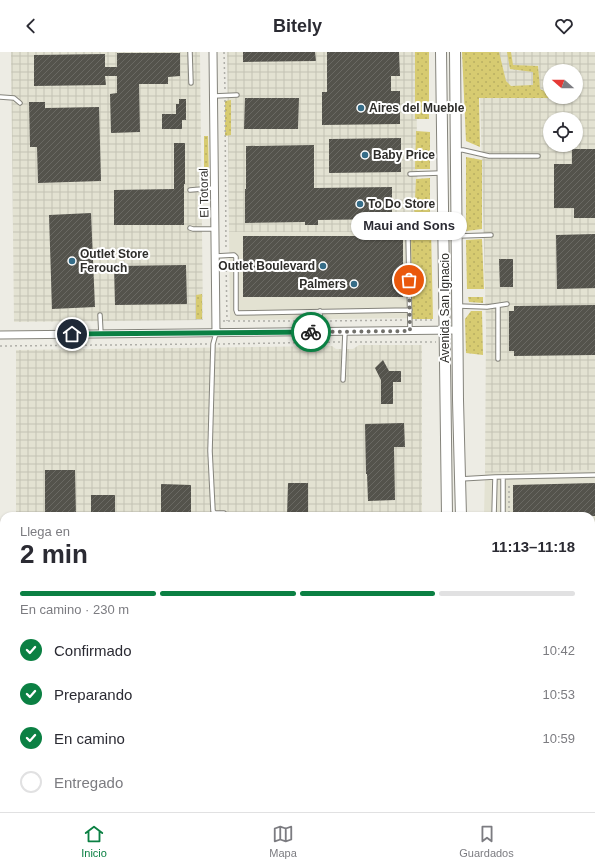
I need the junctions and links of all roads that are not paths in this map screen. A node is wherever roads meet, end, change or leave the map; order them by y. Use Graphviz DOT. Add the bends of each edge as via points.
graph roads {
  1 [pos="190,52"];
  2 [pos="213,52"];
  3 [pos="441,52"];
  4 [pos="455,52"];
  5 [pos="191,83"];
  6 [pos="237,95"];
  7 [pos="214,96"];
  8 [pos="0,97"];
  9 [pos="20,103"];
  10 [pos="456,150"];
  11 [pos="538,156"];
  12 [pos="442,173"];
  13 [pos="410,174"];
  14 [pos="215,188"];
  15 [pos="190,190"];
  16 [pos="410,218"];
  17 [pos="443,221"];
  18 [pos="190,228"];
  19 [pos="216,229"];
  20 [pos="408,235"];
  21 [pos="491,235"];
  22 [pos="457,236"];
  23 [pos="216,256"];
  24 [pos="444,278"];
  25 [pos="457,278"];
  26 [pos="507,304"];
  27 [pos="458,306"];
  28 [pos="498,306"];
  29 [pos="410,310"];
  30 [pos="320,311"];
  31 [pos="100,315"];
  32 [pos="458,330"];
  33 [pos="410,331"];
  34 [pos="444,331"];
  35 [pos="321,332"];
  36 [pos="345,332"];
  37 [pos="216,333"];
  38 [pos="101,334"];
  39 [pos="0,335"];
  40 [pos="498,359"];
  41 [pos="343,380"];
  42 [pos="595,475"];
  43 [pos="494,477"];
  44 [pos="503,477"];
  45 [pos="460,478"];
  46 [pos="446,500"];
  47 [pos="214,512"];
  48 [pos="442,512"];
  49 [pos="447,512"];
  50 [pos="461,512"];
  51 [pos="494,512"];
  52 [pos="503,512"];
  1 -- 5 [label="lane"];
  2 -- 7 [label="street, El Totoral"];
  3 -- 12 [label="main road, Avenida San Ignacio"];
  4 -- 10 [label="main road, Avenida San Ignacio"];
  6 -- 7 [label="lane"];
  7 -- 14 [label="street, El Totoral"];
  8 -- 9 [label="lane" via="14,98"];
  10 -- 11 [label="lane" via="490,156"];
  10 -- 22 [label="main road, Avenida San Ignacio"];
  12 -- 13 [label="lane"];
  12 -- 17 [label="main road, Avenida San Ignacio"];
  14 -- 15 [label="lane"];
  14 -- 19 [label="street, El Totoral"];
  16 -- 17 [label="lane" via="412,222"];
  17 -- 24 [label="main road, Avenida San Ignacio"];
  18 -- 19 [label="lane"];
  19 -- 23 [label="street, El Totoral"];
  20 -- 29 [label="lane"];
  21 -- 22 [label="lane"];
  22 -- 25 [label="main road, Avenida San Ignacio"];
  23 -- 30 [label="lane" via="236,257 237,313"];
  23 -- 37 [label="street, El Totoral"];
  24 -- 25 [label="main road" via="452,281"];
  24 -- 34 [label="main road, Avenida San Ignacio"];
  25 -- 27 [label="main road, Avenida San Ignacio"];
  26 -- 28 [label="lane"];
  27 -- 28 [label="lane"];
  27 -- 32 [label="main road, Avenida San Ignacio"];
  28 -- 40 [label="lane"];
  29 -- 30 [label="lane"];
  29 -- 33 [label="lane"];
  30 -- 35 [label="lane"];
  31 -- 38 [label="lane"];
  32 -- 34 [label="street"];
  32 -- 45 [label="main road, Avenida San Ignacio"];
  33 -- 34 [label="street"];
  33 -- 36 [label="street"];
  34 -- 46 [label="main road, Avenida San Ignacio"];
  35 -- 36 [label="street"];
  35 -- 37 [label="street"];
  36 -- 41 [label="lane"];
  37 -- 38 [label="street"];
  37 -- 47 [label="lane" via="213,344 210,451"];
  38 -- 39 [label="street"];
  42 -- 44 [label="lane"];
  43 -- 44 [label="lane"];
  43 -- 45 [label="lane"];
  43 -- 51 [label="lane"];
  44 -- 52 [label="lane"];
  45 -- 50 [label="main road, Avenida San Ignacio"];
  46 -- 48 [label="main road"];
  46 -- 49 [label="main road, Avenida San Ignacio"];
}
